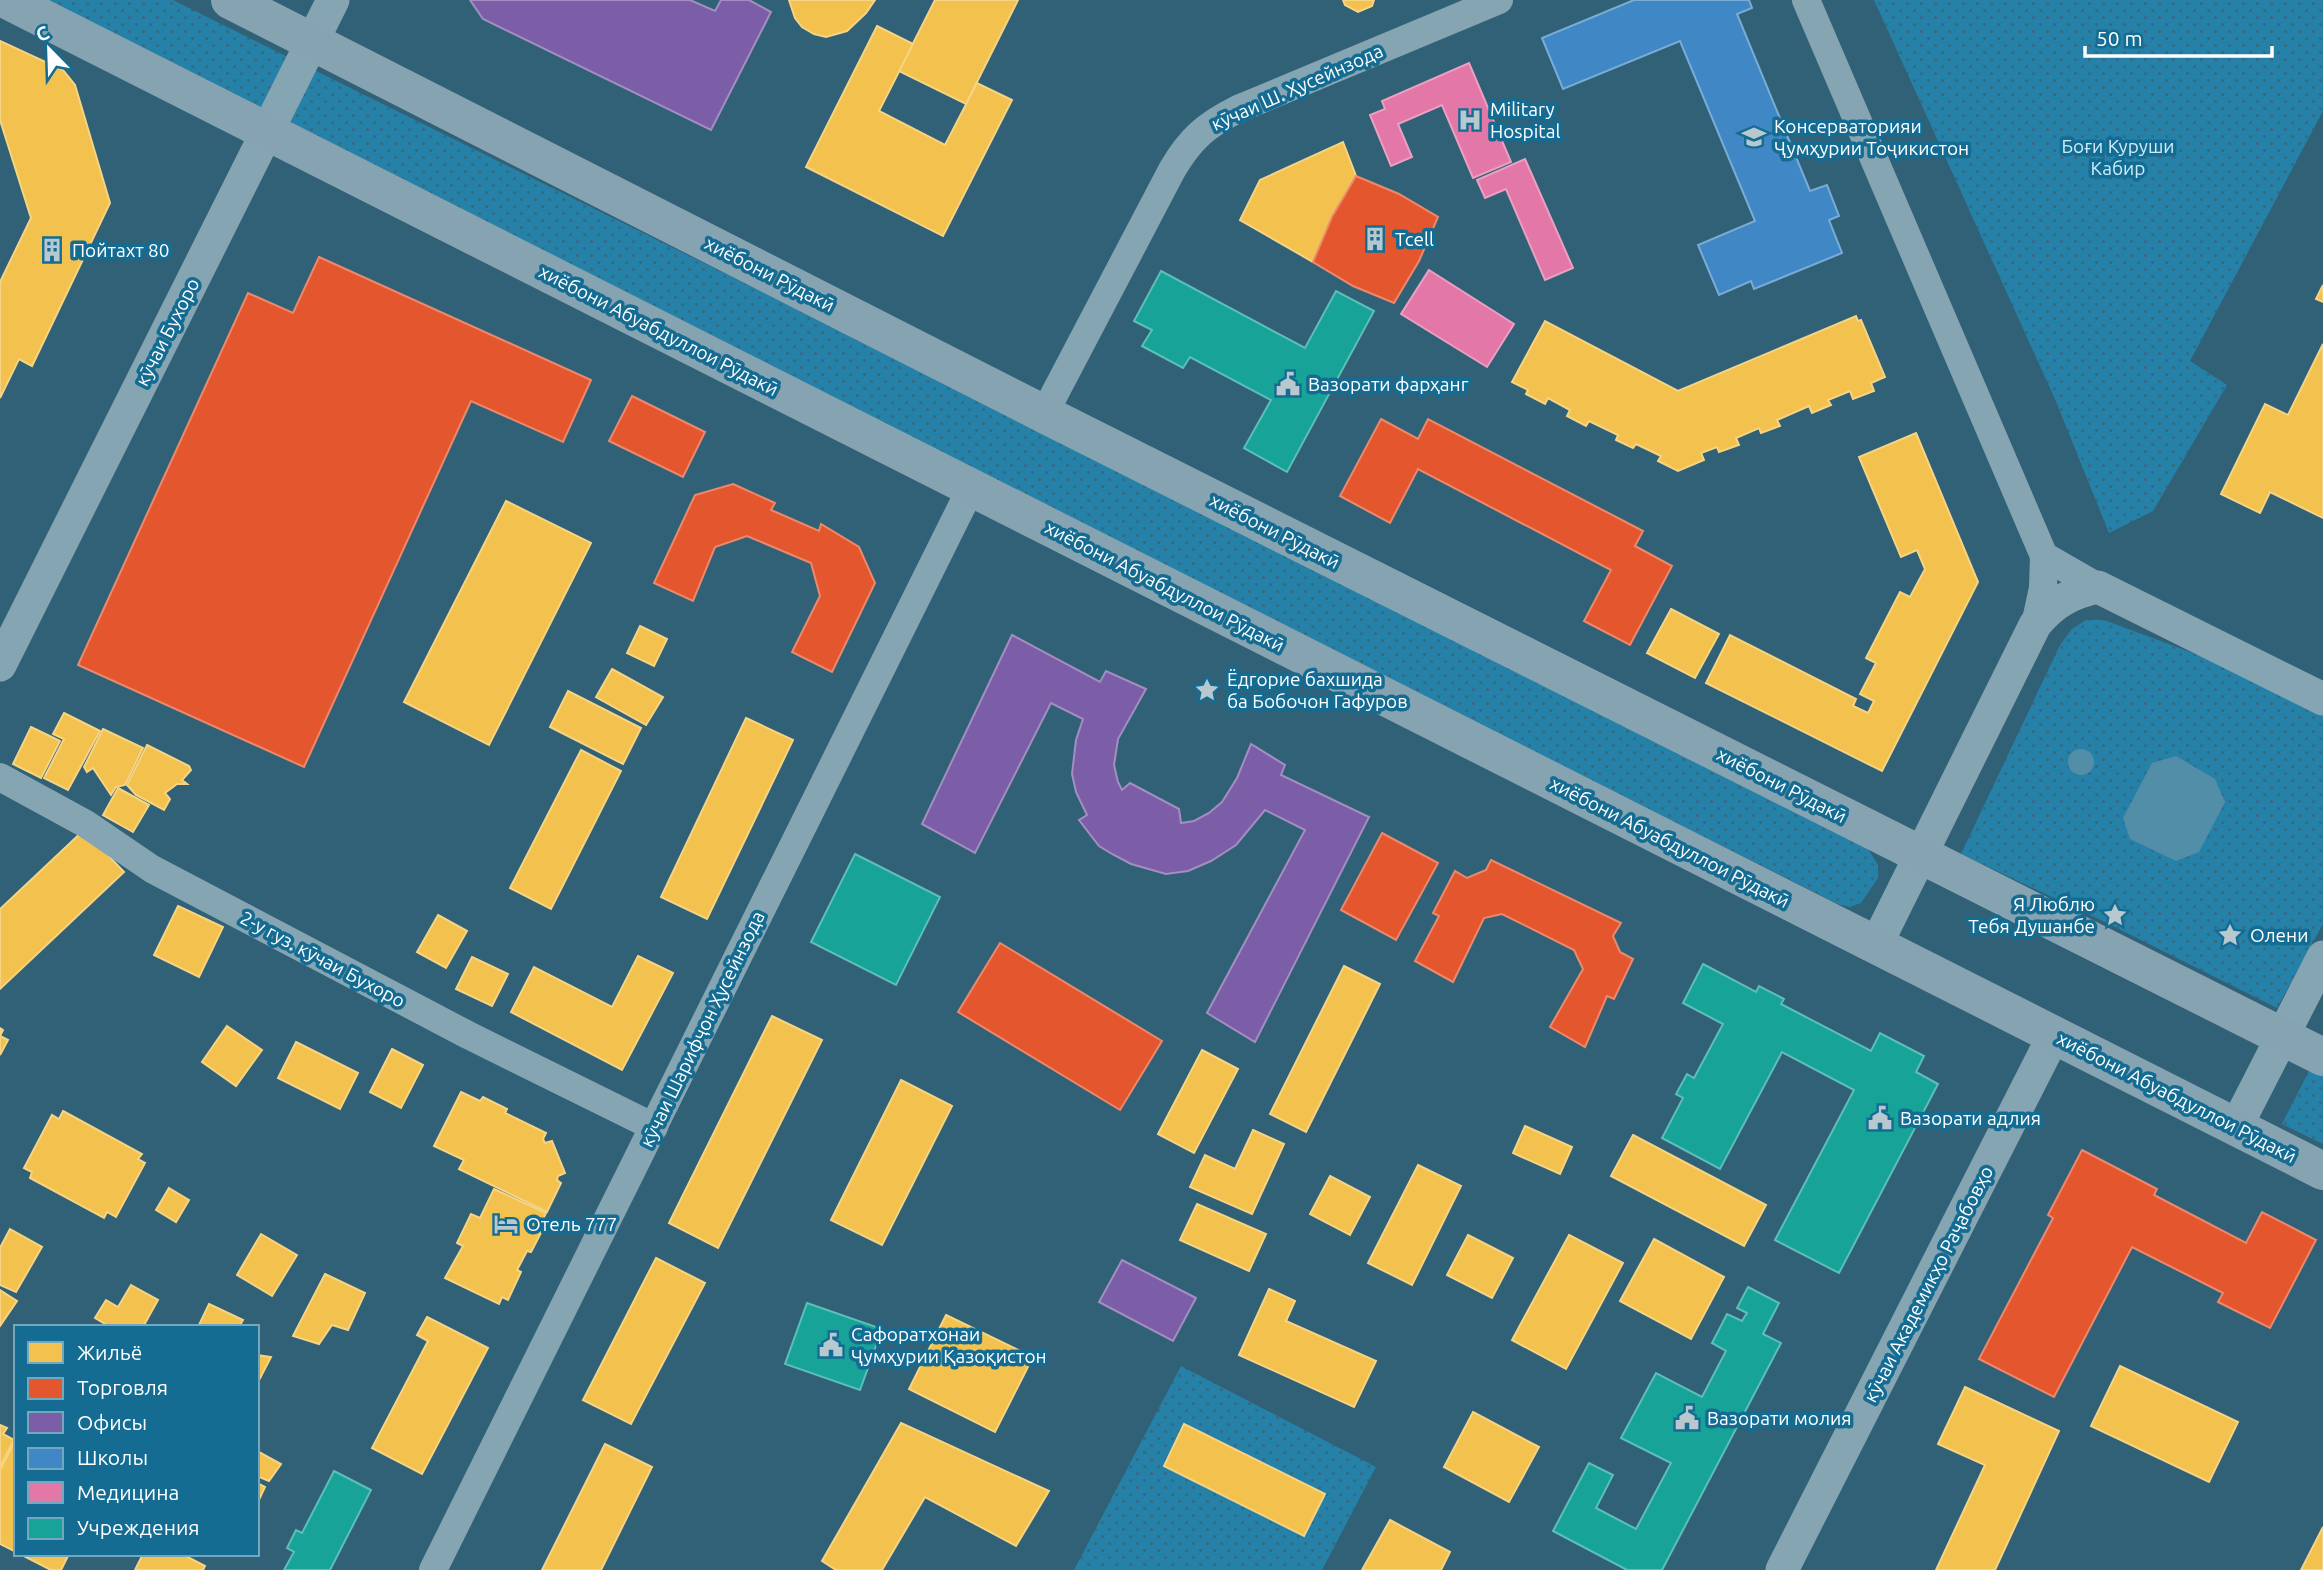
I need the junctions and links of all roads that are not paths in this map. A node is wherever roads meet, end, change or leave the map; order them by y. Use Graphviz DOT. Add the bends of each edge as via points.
graph roads {
  1 [pos="7,0"];
  2 [pos="230,0"];
  3 [pos="333,0"];
  4 [pos="1499,0"];
  5 [pos="1806,0"];
  6 [pos="313,41"];
  7 [pos="267,131"];
  8 [pos="1044,414"];
  9 [pos="971,488"];
  10 [pos="2044,556"];
  11 [pos="2098,587"];
  12 [pos="2035,625"];
  13 [pos="0,665"];
  14 [pos="2323,699"];
  15 [pos="0,777"];
  16 [pos="1921,855"];
  17 [pos="1876,945"];
  18 [pos="2323,957"];
  19 [pos="2054,1035"];
  20 [pos="2282,1037"];
  21 [pos="2323,1057"];
  22 [pos="654,1127"];
  23 [pos="2236,1127"];
  24 [pos="2323,1171"];
  25 [pos="433,1570"];
  26 [pos="1782,1570"];
  1 -- 7 [label="highway, хиёбони Абуабдуллои Рӯдакӣ"];
  2 -- 6 [label="highway, хиёбони Рӯдакӣ"];
  3 -- 6 [label="street, кӯчаи Бухоро"];
  4 -- 8 [label="street, кӯчаи Ш. Ҳусейнзода" via="1238,109 1203,129 1171,170"];
  5 -- 10 [label="street"];
  6 -- 7 [label="street, кӯчаи Бухоро"];
  6 -- 8 [label="highway, хиёбони Рӯдакӣ"];
  7 -- 9 [label="highway, хиёбони Абуабдуллои Рӯдакӣ"];
  7 -- 13 [label="street, кӯчаи Бухоро"];
  8 -- 16 [label="highway, хиёбони Рӯдакӣ"];
  9 -- 17 [label="highway, хиёбони Абуабдуллои Рӯдакӣ"];
  9 -- 22 [label="street, кӯчаи Шарифҷон Ҳусейнзода"];
  10 -- 11 [label="street"];
  10 -- 12 [label="street"];
  11 -- 12 [label="street" via="2060,600"];
  11 -- 14 [label="street"];
  12 -- 16 [label="street"];
  15 -- 22 [label="street, 2-у гуз. кӯчаи Бухоро" via="86,824 152,869"];
  16 -- 17 [label="street"];
  16 -- 20 [label="highway, хиёбони Рӯдакӣ"];
  17 -- 19 [label="highway, хиёбони Абуабдуллои Рӯдакӣ"];
  18 -- 20 [label="street"];
  19 -- 23 [label="highway, хиёбони Абуабдуллои Рӯдакӣ"];
  19 -- 26 [label="street, кӯчаи Академикҳо Раҷабовҳо"];
  20 -- 21 [label="highway, хиёбони Рӯдакӣ"];
  20 -- 23 [label="street"];
  22 -- 25 [label="street, кӯчаи Шарифҷон Ҳусейнзода"];
  23 -- 24 [label="highway, хиёбони Абуабдуллои Рӯдакӣ"];
}
